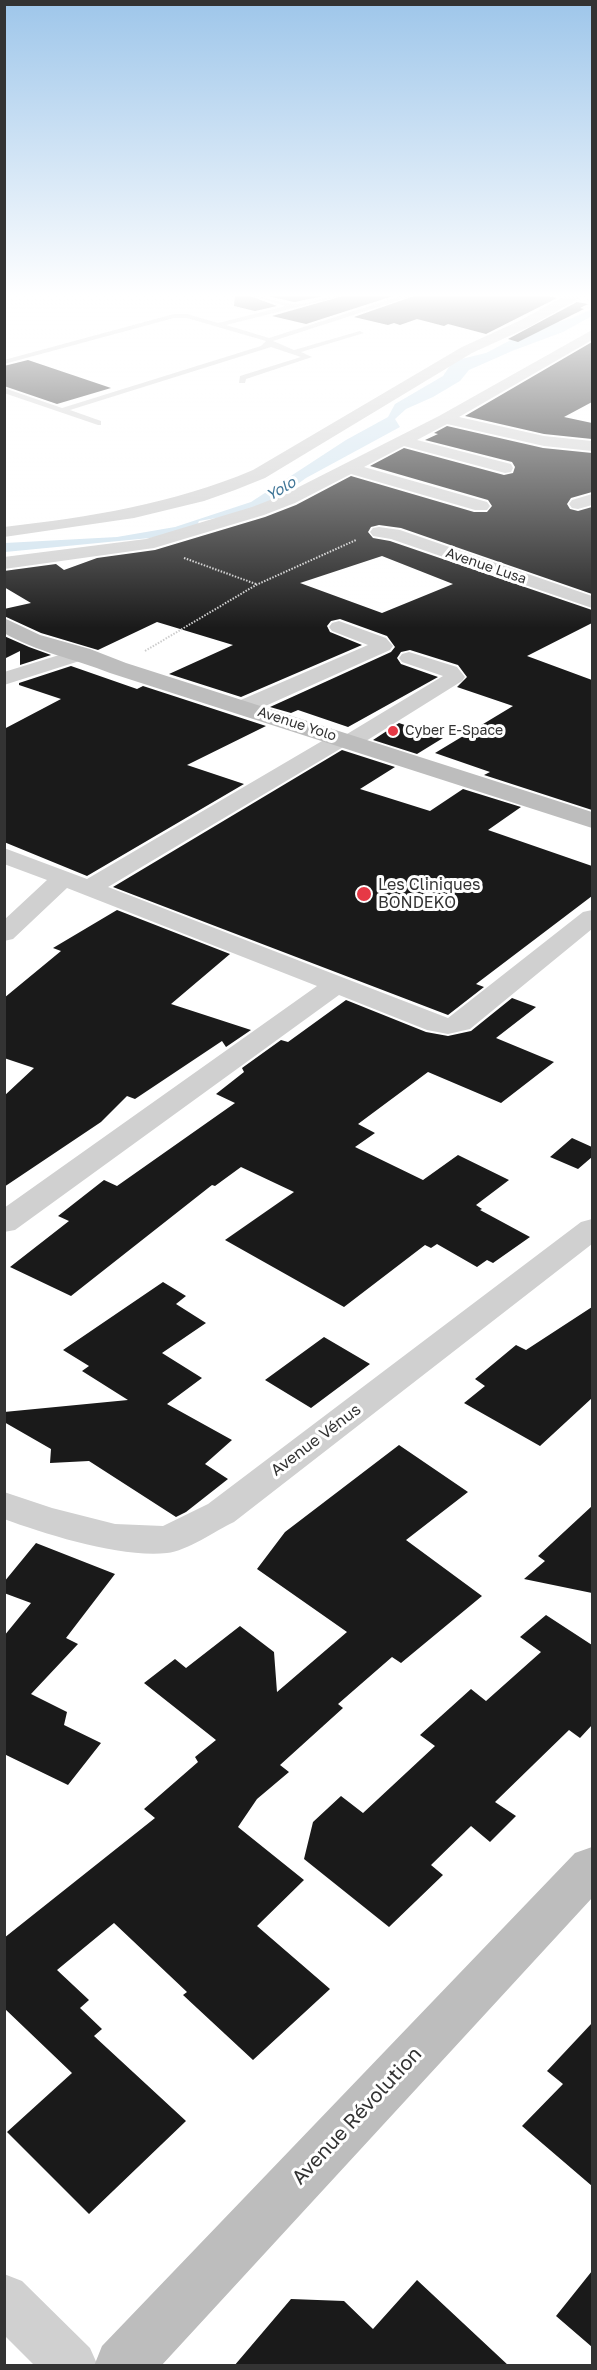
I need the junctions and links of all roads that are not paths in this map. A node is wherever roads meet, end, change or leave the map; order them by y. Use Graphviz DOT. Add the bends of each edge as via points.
graph roads {
  1 [pos="48,407"];
  2 [pos="73,407"];
  3 [pos="372,407"];
  4 [pos="466,407"];
  5 [pos="60,411"];
  6 [pos="445,419"];
  7 [pos="98,423"];
  8 [pos="403,441"];
  9 [pos="592,446"];
  10 [pos="349,468"];
  11 [pos="505,468"];
  12 [pos="481,506"];
  13 [pos="4,532"];
  14 [pos="379,532"];
  15 [pos="4,563"];
  16 [pos="592,602"];
  17 [pos="4,624"];
  18 [pos="339,627"];
  19 [pos="82,654"];
  20 [pos="410,658"];
  21 [pos="4,679"];
  22 [pos="244,707"];
  23 [pos="346,740"];
  24 [pos="592,820"];
  25 [pos="4,855"];
  26 [pos="63,878"];
  27 [pos="89,888"];
  28 [pos="592,917"];
  29 [pos="4,934"];
  30 [pos="336,985"];
  31 [pos="4,1223"];
  32 [pos="592,1229"];
  33 [pos="4,1504"];
  34 [pos="592,1867"];
  35 [pos="4,2299"];
  36 [pos="72,2366"];
  37 [pos="122,2366"];
  1 -- 5 [label="lane"];
  2 -- 5 [label="lane"];
  3 -- 13 [label="street" via="259,474 229,487 154,511 114,519"];
  4 -- 6 [label="street"];
  5 -- 7 [label="lane"];
  6 -- 8 [label="street"];
  6 -- 9 [label="street" via="544,441"];
  8 -- 10 [label="street"];
  8 -- 11 [label="street"];
  10 -- 12 [label="street"];
  10 -- 15 [label="street" via="258,511 148,544"];
  14 -- 16 [label="street, Avenue Lusa"];
  17 -- 19 [label="street, Avenue Yolo" via="32,640"];
  18 -- 22 [label="street" via="383,646"];
  19 -- 21 [label="street"];
  19 -- 22 [label="street, Avenue Yolo"];
  20 -- 23 [label="street" via="450,671 455,677"];
  22 -- 23 [label="street, Avenue Yolo"];
  23 -- 24 [label="street, Avenue Yolo"];
  23 -- 27 [label="street"];
  25 -- 26 [label="street"];
  26 -- 27 [label="street"];
  26 -- 29 [label="street"];
  27 -- 30 [label="street"];
  28 -- 30 [label="street" via="460,1023 437,1024"];
  30 -- 31 [label="street"];
  32 -- 33 [label="street, Avenue Vénus" via="221,1513 167,1540 115,1537 46,1520"];
  34 -- 37 [label="street, Avenue Révolution"];
  35 -- 36 [label="street"];
}
